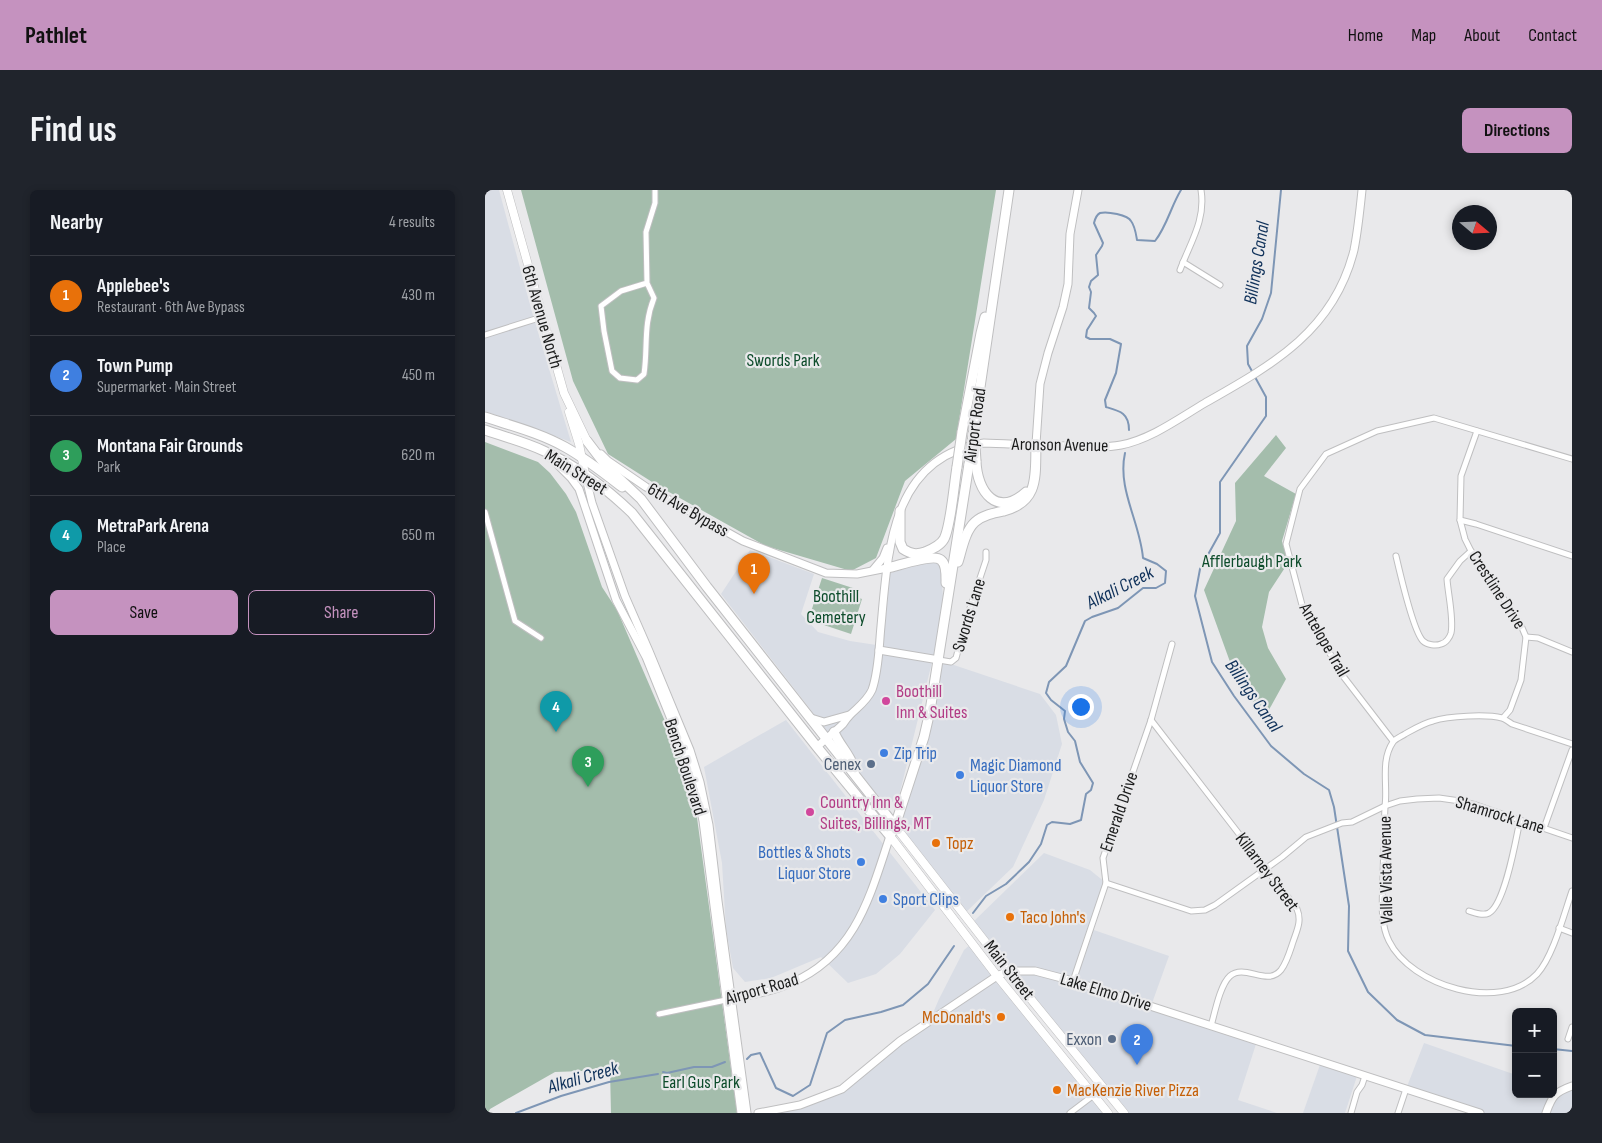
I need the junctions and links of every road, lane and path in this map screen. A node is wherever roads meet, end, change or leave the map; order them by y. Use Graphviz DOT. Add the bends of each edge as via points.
graph roads {
  1 [pos="507,190"];
  2 [pos="655,190"];
  3 [pos="1009,190"];
  4 [pos="1078,190"];
  5 [pos="1201,190"];
  6 [pos="1362,190"];
  7 [pos="1183,262"];
  8 [pos="1180,270"];
  9 [pos="647,283"];
  10 [pos="1220,285"];
  11 [pos="995,286"];
  12 [pos="542,317"];
  13 [pos="485,335"];
  14 [pos="564,394"];
  15 [pos="485,417"];
  16 [pos="485,430"];
  17 [pos="1477,431"];
  18 [pos="587,441"];
  19 [pos="1036,444"];
  20 [pos="543,450"];
  21 [pos="582,457"];
  22 [pos="1572,459"];
  23 [pos="973,462"];
  24 [pos="585,474"];
  25 [pos="1034,482"];
  26 [pos="649,510"];
  27 [pos="900,511"];
  28 [pos="485,512"];
  29 [pos="1460,520"];
  30 [pos="986,552"];
  31 [pos="1471,552"];
  32 [pos="1396,556"];
  33 [pos="1572,556"];
  34 [pos="887,568"];
  35 [pos="873,570"];
  36 [pos="951,582"];
  37 [pos="948,603"];
  38 [pos="1526,637"];
  39 [pos="541,638"];
  40 [pos="1172,644"];
  41 [pos="879,650"];
  42 [pos="1572,652"];
  43 [pos="939,660"];
  44 [pos="849,715"];
  45 [pos="810,718"];
  46 [pos="1503,718"];
  47 [pos="1151,720"];
  48 [pos="834,732"];
  49 [pos="826,738"];
  50 [pos="1393,742"];
  51 [pos="1572,744"];
  52 [pos="817,747"];
  53 [pos="1572,750"];
  54 [pos="857,777"];
  55 [pos="1385,806"];
  56 [pos="1520,820"];
  57 [pos="895,826"];
  58 [pos="1544,828"];
  59 [pos="890,836"];
  60 [pos="1572,838"];
  61 [pos="1265,868"];
  62 [pos="1106,883"];
  63 [pos="1572,891"];
  64 [pos="1469,911"];
  65 [pos="1559,928"];
  66 [pos="1572,933"];
  67 [pos="1008,971"];
  68 [pos="997,976"];
  69 [pos="1073,981"];
  70 [pos="729,999"];
  71 [pos="659,1014"];
  72 [pos="1211,1026"];
  73 [pos="1572,1027"];
  74 [pos="1568,1039"];
  75 [pos="1365,1076"];
  76 [pos="1572,1086"];
  77 [pos="741,1087"];
  78 [pos="1103,1088"];
  79 [pos="1406,1089"];
  80 [pos="1093,1095"];
  81 [pos="1475,1112"];
  82 [pos="741,1113"];
  83 [pos="747,1113"];
  84 [pos="758,1113"];
  85 [pos="1070,1113"];
  86 [pos="1108,1113"];
  87 [pos="1124,1113"];
  88 [pos="1351,1113"];
  89 [pos="1398,1113"];
  90 [pos="1546,1113"];
  1 -- 12 [label="main road, 6th Avenue North"];
  2 -- 9 [label="street" via="655,203 646,232"];
  3 -- 11 [label="highway, Airport Road"];
  4 -- 19 [label="main road" via="1070,234 1068,284 1040,384"];
  5 -- 7 [label="street" via="1202,214"];
  6 -- 19 [label="main road, Aronson Avenue" via="1354,250 1347,270 1320,319 1290,350 1249,378 1143,439 1100,447"];
  7 -- 8 [label="street"];
  7 -- 10 [label="street"];
  9 -- 9 [label="street" via="621,290 601,306 612,371 620,378 637,380 644,374 647,356 645,329 653,298"];
  11 -- 23 [label="highway, Airport Road, bridge" via="974,428"];
  11 -- 27 [label="highway, bridge" via="981,333 943,541 913,554 903,549"];
  12 -- 13 [label="street"];
  12 -- 14 [label="main road, 6th Avenue North"];
  14 -- 18 [label="main road, 6th Avenue North"];
  14 -- 21 [label="main road"];
  15 -- 21 [label="highway, Main Street" via="545,438"];
  16 -- 20 [label="highway, Main Street"];
  17 -- 22 [label="street, Antelope Trail"];
  17 -- 29 [label="street, Crestline Drive" via="1461,476"];
  17 -- 50 [label="street, Antelope Trail" via="1434,418 1377,431 1326,454 1300,489 1286,544 1302,606 1343,676"];
  18 -- 26 [label="highway" via="606,466"];
  18 -- 35 [label="main road, 6th Ave Bypass" via="608,461 646,487 743,541 826,573 857,574"];
  19 -- 25 [label="highway"];
  19 -- 27 [label="main road, Aronson Avenue" via="984,443 943,456 917,478"];
  20 -- 24 [label="highway, Main Street"];
  20 -- 70 [label="main road, Bench Boulevard" via="579,489 616,600 645,657 687,759 703,822"];
  21 -- 24 [label="main road"];
  21 -- 26 [label="highway, Main Street"];
  23 -- 25 [label="highway" via="979,483 996,501 1017,499"];
  23 -- 36 [label="highway, Airport Road"];
  24 -- 52 [label="highway, Main Street" via="632,513"];
  24 -- 70 [label="main road" via="625,596 690,750 700,782 709,825"];
  25 -- 36 [label="highway" via="1024,502 974,523"];
  26 -- 45 [label="highway"];
  27 -- 34 [label="main road, Aronson Avenue"];
  27 -- 35 [label="main road" via="883,558"];
  28 -- 39 [label="street" via="515,621"];
  29 -- 31 [label="street, Crestline Drive"];
  29 -- 33 [label="street"];
  30 -- 43 [label="street, Swords Lane" via="956,658 951,662"];
  31 -- 32 [label="street" via="1447,579 1451,633 1442,644 1432,645 1423,641 1416,630"];
  31 -- 38 [label="street, Crestline Drive" via="1520,623"];
  34 -- 35 [label="main road, 6th Ave Bypass"];
  34 -- 37 [label="highway" via="924,558 941,560 946,572"];
  34 -- 41 [label="main road, Aronson Avenue"];
  36 -- 37 [label="highway, Airport Road"];
  37 -- 43 [label="highway, Airport Road"];
  38 -- 42 [label="street" via="1538,638"];
  38 -- 46 [label="street, Crestline Drive" via="1521,680 1510,710"];
  40 -- 47 [label="street, Emerald Drive"];
  41 -- 43 [label="main road, Swords Lane"];
  41 -- 44 [label="main road, Aronson Avenue" via="872,689 864,702"];
  43 -- 57 [label="highway, Airport Road" via="924,737"];
  44 -- 45 [label="main road, Aronson Avenue" via="824,722"];
  44 -- 48 [label="main road, Aronson Avenue"];
  45 -- 49 [label="highway"];
  46 -- 50 [label="street" via="1457,717 1433,721"];
  46 -- 51 [label="street"];
  47 -- 61 [label="street, Killarney Street"];
  47 -- 62 [label="street, Emerald Drive" via="1103,858"];
  48 -- 49 [label="main road, Aronson Avenue"];
  48 -- 54 [label="highway" via="850,757"];
  49 -- 52 [label="main road, Aronson Avenue"];
  49 -- 54 [label="highway"];
  50 -- 55 [label="street, Valle Vista Avenue" via="1385,767"];
  52 -- 59 [label="highway, Main Street"];
  53 -- 58 [label="street"];
  54 -- 57 [label="highway"];
  55 -- 56 [label="street, Shamrock Lane" via="1401,801 1439,798 1476,805"];
  55 -- 61 [label="street, Shamrock Lane" via="1352,822 1306,837"];
  55 -- 65 [label="street, Valle Vista Avenue" via="1383,918 1389,941 1415,970 1446,985 1488,994 1503,992 1529,982 1538,973 1551,952"];
  56 -- 58 [label="street, Shamrock Lane"];
  56 -- 64 [label="street" via="1502,894 1488,914"];
  57 -- 59 [label="highway, Airport Road"];
  57 -- 67 [label="main road, Main Street"];
  58 -- 60 [label="street, Shamrock Lane"];
  59 -- 68 [label="main road, Main Street"];
  59 -- 70 [label="main road, Airport Road" via="867,906 848,937 831,956 808,975 789,984"];
  61 -- 62 [label="street" via="1215,905 1197,912"];
  61 -- 72 [label="street, Killarney Street" via="1297,909 1299,926 1279,972 1270,976 1245,972 1231,975 1222,990"];
  62 -- 69 [label="street, Emerald Drive"];
  63 -- 65 [label="street, Valle Vista Avenue"];
  65 -- 66 [label="street"];
  67 -- 68 [label="main road, Lake Elmo Drive"];
  67 -- 69 [label="main road, Lake Elmo Drive" via="1035,971"];
  67 -- 78 [label="main road, Main Street"];
  68 -- 80 [label="main road, Main Street"];
  68 -- 84 [label="main road, Lake Elmo Drive" via="900,1041 842,1089 800,1106"];
  69 -- 72 [label="main road, Lake Elmo Drive"];
  70 -- 71 [label="street, Airport Road"];
  70 -- 77 [label="main road"];
  72 -- 75 [label="main road, Lake Elmo Drive"];
  73 -- 74 [label="street"];
  75 -- 79 [label="main road, Lake Elmo Drive"];
  75 -- 88 [label="street"];
  76 -- 90 [label="main road" via="1559,1091 1550,1101"];
  77 -- 82 [label="main road"];
  77 -- 83 [label="main road"];
  78 -- 80 [label="street"];
  78 -- 87 [label="main road, Main Street"];
  79 -- 81 [label="main road, Lake Elmo Drive"];
  79 -- 89 [label="street"];
  80 -- 85 [label="street"];
  80 -- 86 [label="main road, Main Street"];
}
